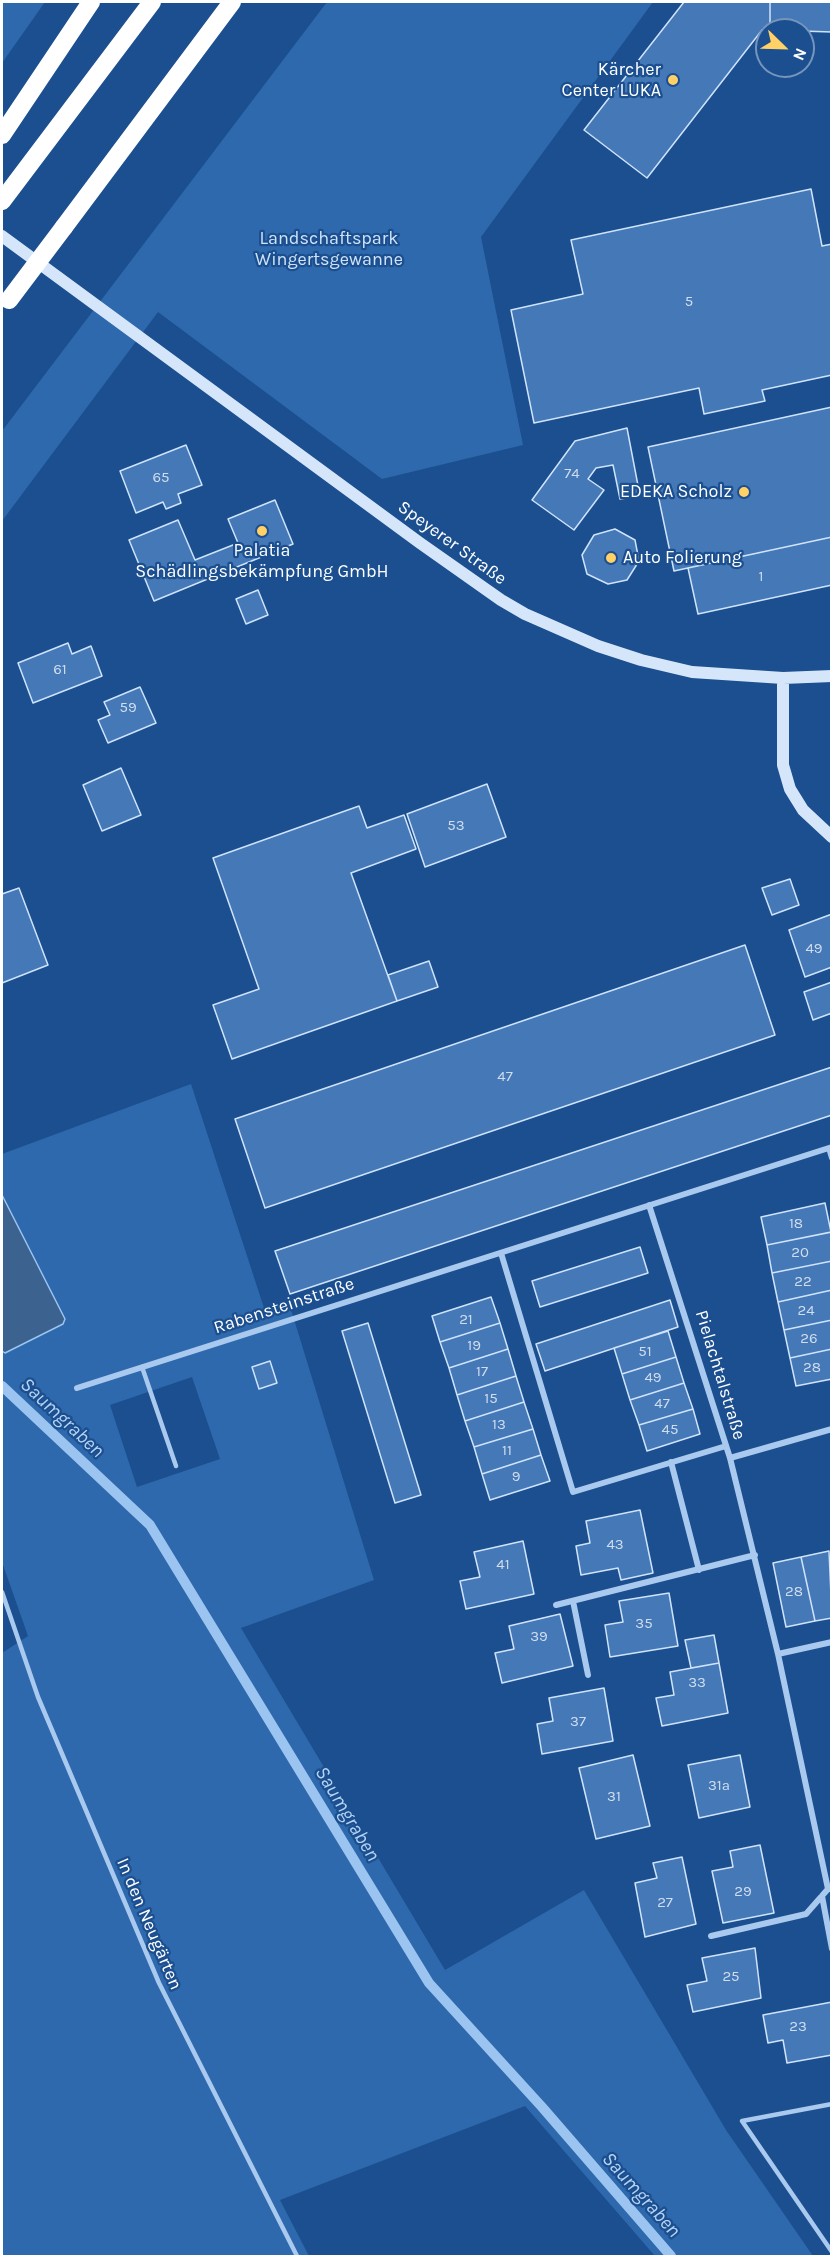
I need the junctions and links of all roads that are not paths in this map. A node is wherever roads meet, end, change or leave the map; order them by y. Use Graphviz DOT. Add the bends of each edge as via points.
graph roads {
  1 [pos="91,2"];
  2 [pos="152,2"];
  3 [pos="232,2"];
  4 [pos="2,135"];
  5 [pos="7,194"];
  6 [pos="2,236"];
  7 [pos="5,305"];
  8 [pos="831,676"];
  9 [pos="783,678"];
  10 [pos="831,837"];
  11 [pos="830,1148"];
  12 [pos="831,1158"];
  13 [pos="649,1205"];
  14 [pos="501,1253"];
  15 [pos="142,1367"];
  16 [pos="77,1388"];
  17 [pos="831,1429"];
  18 [pos="726,1446"];
  19 [pos="730,1458"];
  20 [pos="671,1462"];
  21 [pos="176,1466"];
  22 [pos="755,1555"];
  23 [pos="699,1570"];
  24 [pos="2,1592"];
  25 [pos="573,1601"];
  26 [pos="556,1605"];
  27 [pos="831,1642"];
  28 [pos="778,1654"];
  29 [pos="588,1675"];
  30 [pos="830,1889"];
  31 [pos="822,1896"];
  32 [pos="711,1936"];
  33 [pos="831,1949"];
  34 [pos="831,2104"];
  35 [pos="831,2252"];
  36 [pos="297,2256"];
  1 -- 4 [label="highway"];
  2 -- 5 [label="highway"];
  3 -- 7 [label="highway, bridge"];
  6 -- 9 [label="street, Speyerer Straße" via="501,600 547,625 641,660 692,672"];
  8 -- 9 [label="street, Speyerer Straße"];
  9 -- 10 [label="street" via="783,765 790,789 803,810"];
  11 -- 12 [label="street"];
  11 -- 13 [label="street, Rabensteinstraße"];
  13 -- 14 [label="street, Rabensteinstraße"];
  13 -- 18 [label="street, Pielachtalstraße"];
  14 -- 15 [label="street, Rabensteinstraße"];
  14 -- 20 [label="street" via="573,1492"];
  15 -- 16 [label="street, Rabensteinstraße"];
  15 -- 21 [label="lane"];
  17 -- 19 [label="street"];
  18 -- 19 [label="street, Pielachtalstraße"];
  18 -- 20 [label="street"];
  19 -- 22 [label="street, Pielachtalstraße"];
  20 -- 23 [label="street"];
  22 -- 23 [label="street"];
  22 -- 28 [label="street, Pielachtalstraße"];
  23 -- 25 [label="street"];
  24 -- 36 [label="lane, In den Neugärten" via="38,1696 159,1983"];
  25 -- 26 [label="street"];
  25 -- 29 [label="street"];
  27 -- 28 [label="street"];
  28 -- 30 [label="street, Pielachtalstraße"];
  30 -- 31 [label="street, Pielachtalstraße"];
  31 -- 32 [label="street, Pielachtalstraße" via="806,1914"];
  31 -- 33 [label="street"];
  34 -- 35 [label="lane" via="742,2121"];
}
